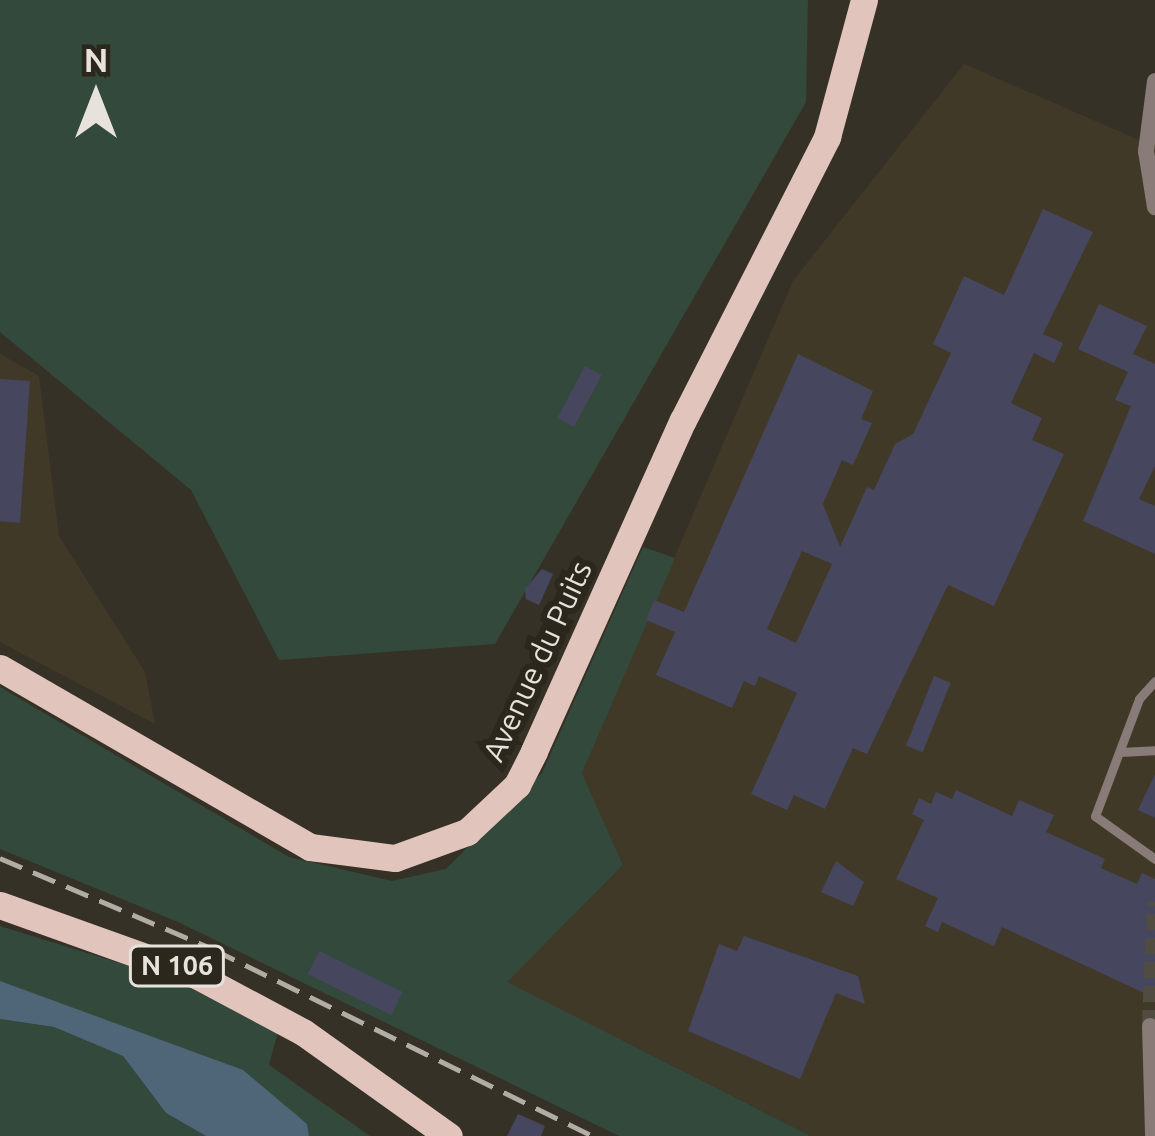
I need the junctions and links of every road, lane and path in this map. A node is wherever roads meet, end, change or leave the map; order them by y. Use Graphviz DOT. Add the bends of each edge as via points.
graph roads {
  1 [pos="851,0"];
  2 [pos="864,0"];
  3 [pos="1155,81"];
  4 [pos="1151,126"];
  5 [pos="810,164"];
  6 [pos="1155,207"];
  7 [pos="0,668"];
  8 [pos="1155,681"];
  9 [pos="1155,750"];
  10 [pos="1120,752"];
  11 [pos="1155,859"];
  12 [pos="0,905"];
  13 [pos="1152,1036"];
  14 [pos="449,1136"];
  15 [pos="1153,1136"];
  1 -- 5 [label="main road, Avenue du Puits"];
  2 -- 5 [label="main road, Avenue du Puits" via="832,123"];
  3 -- 4 [label="street"];
  4 -- 6 [label="street"];
  5 -- 7 [label="main road, Avenue du Puits" via="683,420 534,751 517,784 467,832 395,858 310,848"];
  8 -- 10 [label="lane" via="1139,698"];
  9 -- 10 [label="lane"];
  10 -- 11 [label="lane" via="1095,816"];
  12 -- 14 [label="main road, N 106" via="198,976 303,1032"];
  13 -- 15 [label="street"];
}
